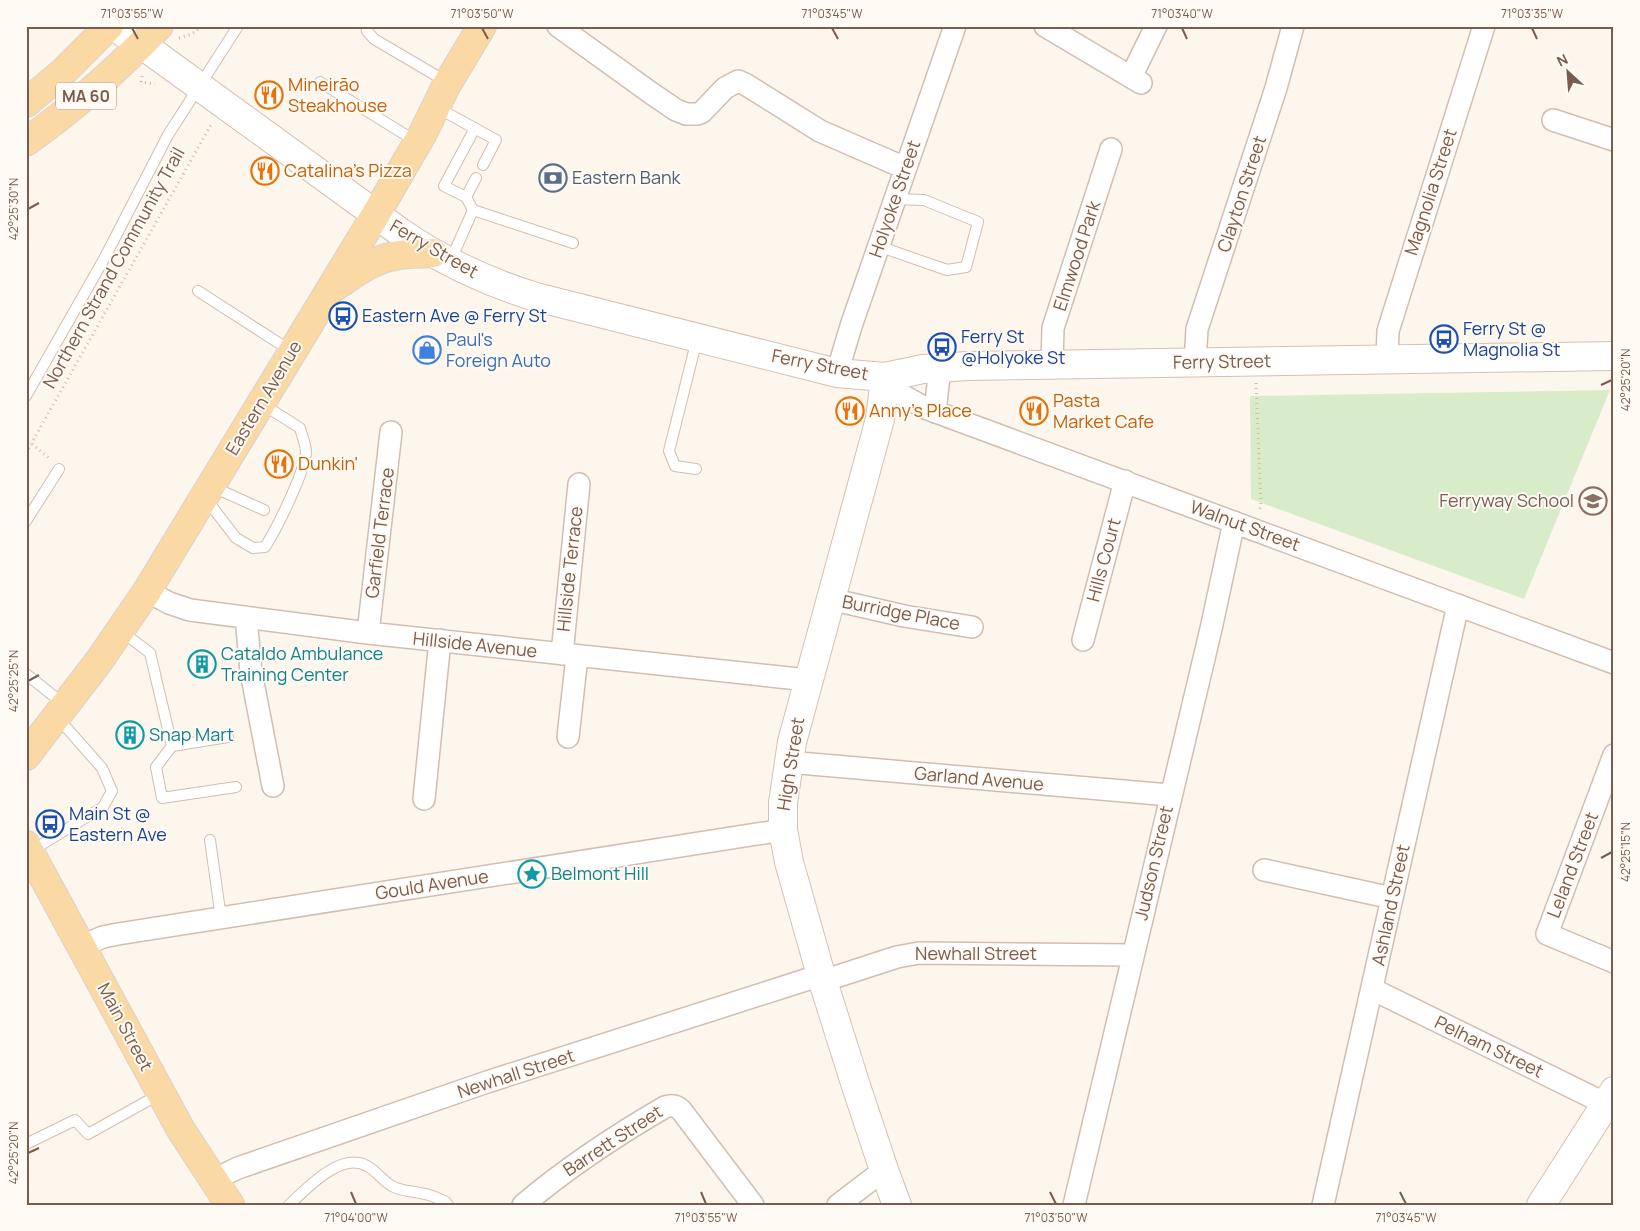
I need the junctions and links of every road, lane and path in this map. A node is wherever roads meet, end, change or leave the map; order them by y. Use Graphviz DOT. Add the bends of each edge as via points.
graph roads {
  1 [pos="109,26"];
  2 [pos="113,26"];
  3 [pos="202,26"];
  4 [pos="238,26"];
  5 [pos="366,26"];
  6 [pos="482,26"];
  7 [pos="558,26"];
  8 [pos="955,26"];
  9 [pos="1045,26"];
  10 [pos="1156,26"];
  11 [pos="1293,26"];
  12 [pos="1484,26"];
  13 [pos="160,36"];
  14 [pos="320,82"];
  15 [pos="448,83"];
  16 [pos="199,86"];
  17 [pos="26,103"];
  18 [pos="435,107"];
  19 [pos="1553,120"];
  20 [pos="212,123"];
  21 [pos="475,128"];
  22 [pos="1614,140"];
  23 [pos="26,142"];
  24 [pos="418,143"];
  25 [pos="1111,149"];
  26 [pos="483,165"];
  27 [pos="906,168"];
  28 [pos="476,178"];
  29 [pos="466,197"];
  30 [pos="895,199"];
  31 [pos="474,210"];
  32 [pos="376,214"];
  33 [pos="573,243"];
  34 [pos="878,246"];
  35 [pos="442,258"];
  36 [pos="198,291"];
  37 [pos="328,292"];
  38 [pos="697,338"];
  39 [pos="292,352"];
  40 [pos="1614,356"];
  41 [pos="1387,359"];
  42 [pos="1256,362"];
  43 [pos="1195,363"];
  44 [pos="1052,365"];
  45 [pos="940,367"];
  46 [pos="837,373"];
  47 [pos="885,377"];
  48 [pos="26,396"];
  49 [pos="261,403"];
  50 [pos="935,412"];
  51 [pos="391,432"];
  52 [pos="32,444"];
  53 [pos="43,452"];
  54 [pos="26,453"];
  55 [pos="59,468"];
  56 [pos="696,469"];
  57 [pos="1125,481"];
  58 [pos="579,484"];
  59 [pos="207,491"];
  60 [pos="264,510"];
  61 [pos="26,521"];
  62 [pos="1244,525"];
  63 [pos="147,591"];
  64 [pos="830,599"];
  65 [pos="1458,605"];
  66 [pos="246,617"];
  67 [pos="972,627"];
  68 [pos="121,630"];
  69 [pos="368,633"];
  70 [pos="440,640"];
  71 [pos="1083,640"];
  72 [pos="569,655"];
  73 [pos="1614,663"];
  74 [pos="26,674"];
  75 [pos="808,680"];
  76 [pos="62,711"];
  77 [pos="568,736"];
  78 [pos="228,737"];
  79 [pos="172,746"];
  80 [pos="1614,755"];
  81 [pos="26,756"];
  82 [pos="788,762"];
  83 [pos="273,786"];
  84 [pos="236,787"];
  85 [pos="1170,795"];
  86 [pos="424,799"];
  87 [pos="783,830"];
  88 [pos="210,840"];
  89 [pos="28,848"];
  90 [pos="1264,870"];
  91 [pos="1392,898"];
  92 [pos="221,918"];
  93 [pos="82,946"];
  94 [pos="1132,955"];
  95 [pos="1614,962"];
  96 [pos="822,978"];
  97 [pos="1372,989"];
  98 [pos="161,1093"];
  99 [pos="1610,1098"];
  100 [pos="26,1144"];
  101 [pos="884,1170"];
  102 [pos="213,1180"];
  103 [pos="230,1205"];
  104 [pos="289,1205"];
  105 [pos="448,1205"];
  106 [pos="523,1205"];
  107 [pos="753,1205"];
  108 [pos="838,1205"];
  109 [pos="898,1205"];
  110 [pos="1074,1205"];
  111 [pos="1323,1205"];
  112 [pos="1541,1205"];
  1 -- 17 [label="main road, MA 60"];
  2 -- 13 [label="main road, Ferry Street"];
  3 -- 13 [label="path" via="192,34"];
  4 -- 16 [label="lane"];
  5 -- 15 [label="lane" via="374,39"];
  6 -- 15 [label="main road, Eastern Avenue"];
  7 -- 27 [label="street" via="681,112 700,113 725,88 738,81 820,131"];
  8 -- 27 [label="street, Holyoke Street"];
  9 -- 10 [label="street" via="1136,80"];
  11 -- 43 [label="street, Clayton Street" via="1276,88 1197,329"];
  12 -- 41 [label="street, Magnolia Street" via="1388,331"];
  13 -- 16 [label="main road, Ferry Street"];
  13 -- 23 [label="main road, MA 60"];
  14 -- 24 [label="lane"];
  15 -- 18 [label="main road, Eastern Avenue"];
  16 -- 32 [label="main road, Ferry Street"];
  16 -- 48 [label="lane" via="168,134 104,259"];
  18 -- 21 [label="lane"];
  18 -- 24 [label="main road, Eastern Avenue"];
  19 -- 22 [label="street"];
  20 -- 52 [label="path, Northern Strand Community Trail"];
  21 -- 26 [label="lane" via="496,140"];
  21 -- 29 [label="lane" via="444,186"];
  24 -- 32 [label="main road, Eastern Avenue"];
  25 -- 44 [label="street, Elmwood Park" via="1054,328"];
  27 -- 30 [label="street, Holyoke Street"];
  28 -- 29 [label="lane"];
  29 -- 31 [label="lane"];
  30 -- 34 [label="street, Holyoke Street"];
  30 -- 34 [label="lane" via="924,200 978,222 966,268 947,270"];
  31 -- 33 [label="lane"];
  31 -- 35 [label="lane"];
  32 -- 35 [label="main road, Ferry Street"];
  32 -- 37 [label="main road, Eastern Avenue"];
  34 -- 46 [label="street, Holyoke Street"];
  35 -- 37 [label="main road" via="394,256 363,268"];
  35 -- 38 [label="main road, Ferry Street" via="491,282 536,297"];
  36 -- 39 [label="lane"];
  37 -- 39 [label="main road, Eastern Avenue"];
  38 -- 46 [label="main road, Ferry Street"];
  38 -- 56 [label="lane" via="669,451 675,466"];
  39 -- 49 [label="main road, Eastern Avenue"];
  40 -- 41 [label="main road, Ferry Street"];
  41 -- 42 [label="main road, Ferry Street"];
  42 -- 43 [label="main road, Ferry Street"];
  42 -- 62 [label="path" via="1261,505"];
  43 -- 44 [label="main road, Ferry Street"];
  44 -- 45 [label="main road, Ferry Street"];
  45 -- 47 [label="main road, Ferry Street"];
  45 -- 50 [label="street"];
  46 -- 47 [label="main road, Ferry Street"];
  47 -- 50 [label="street, Walnut Street" via="900,394"];
  47 -- 64 [label="main road, High Street" via="880,419"];
  49 -- 59 [label="main road, Eastern Avenue"];
  49 -- 59 [label="lane" via="300,428 306,451 304,466 265,547 253,548 236,538"];
  50 -- 57 [label="street, Walnut Street"];
  51 -- 69 [label="street, Garfield Terrace"];
  52 -- 53 [label="path"];
  52 -- 54 [label="path, Northern Strand Community Trail"];
  55 -- 61 [label="lane"];
  57 -- 62 [label="street, Walnut Street"];
  57 -- 71 [label="street, Hills Court"];
  58 -- 72 [label="street, Hillside Terrace"];
  59 -- 60 [label="lane"];
  59 -- 63 [label="main road, Eastern Avenue"];
  62 -- 65 [label="street, Walnut Street"];
  62 -- 85 [label="street, Judson Street" via="1211,629"];
  63 -- 66 [label="street, Hillside Avenue" via="179,608"];
  63 -- 68 [label="main road, Eastern Avenue"];
  64 -- 67 [label="street, Burridge Place"];
  64 -- 75 [label="main road, High Street"];
  65 -- 73 [label="street, Walnut Street"];
  65 -- 91 [label="street, Ashland Street"];
  66 -- 69 [label="street, Hillside Avenue"];
  66 -- 83 [label="street" via="251,672"];
  68 -- 76 [label="main road, Eastern Avenue"];
  68 -- 79 [label="lane" via="150,653"];
  69 -- 70 [label="street, Hillside Avenue"];
  70 -- 72 [label="street, Hillside Avenue"];
  70 -- 86 [label="street"];
  72 -- 75 [label="street, Hillside Avenue"];
  72 -- 77 [label="street, Hillside Terrace"];
  74 -- 76 [label="lane"];
  75 -- 82 [label="main road, High Street"];
  76 -- 81 [label="main road, Eastern Avenue"];
  76 -- 89 [label="lane" via="102,768 112,791 103,807"];
  78 -- 79 [label="lane"];
  79 -- 84 [label="lane" via="156,767 162,798"];
  80 -- 95 [label="street, Leland Street" via="1546,934"];
  82 -- 85 [label="street, Garland Avenue"];
  82 -- 87 [label="main road, High Street"];
  85 -- 94 [label="street, Judson Street"];
  87 -- 92 [label="street, Gould Avenue"];
  87 -- 96 [label="main road, High Street"];
  88 -- 92 [label="lane"];
  89 -- 93 [label="main road, Main Street"];
  90 -- 91 [label="street"];
  91 -- 97 [label="street, Ashland Street"];
  92 -- 93 [label="street, Gould Avenue" via="103,937"];
  93 -- 98 [label="main road, Main Street"];
  94 -- 96 [label="street, Newhall Street" via="919,953"];
  94 -- 110 [label="street, Judson Street"];
  96 -- 101 [label="main road, High Street"];
  96 -- 102 [label="street, Newhall Street" via="469,1089 238,1168"];
  97 -- 99 [label="street, Pelham Street"];
  97 -- 111 [label="street, Ashland Street"];
  98 -- 100 [label="lane" via="88,1134 76,1120"];
  98 -- 102 [label="main road, Main Street"];
  99 -- 112 [label="main road"];
  101 -- 108 [label="street"];
  101 -- 109 [label="main road, High Street"];
  102 -- 103 [label="main road, Main Street"];
  104 -- 105 [label="lane" via="324,1173 355,1162 366,1166 392,1186 421,1193"];
  106 -- 107 [label="street, Barrett Street" via="598,1147 672,1105 680,1110"];
}
